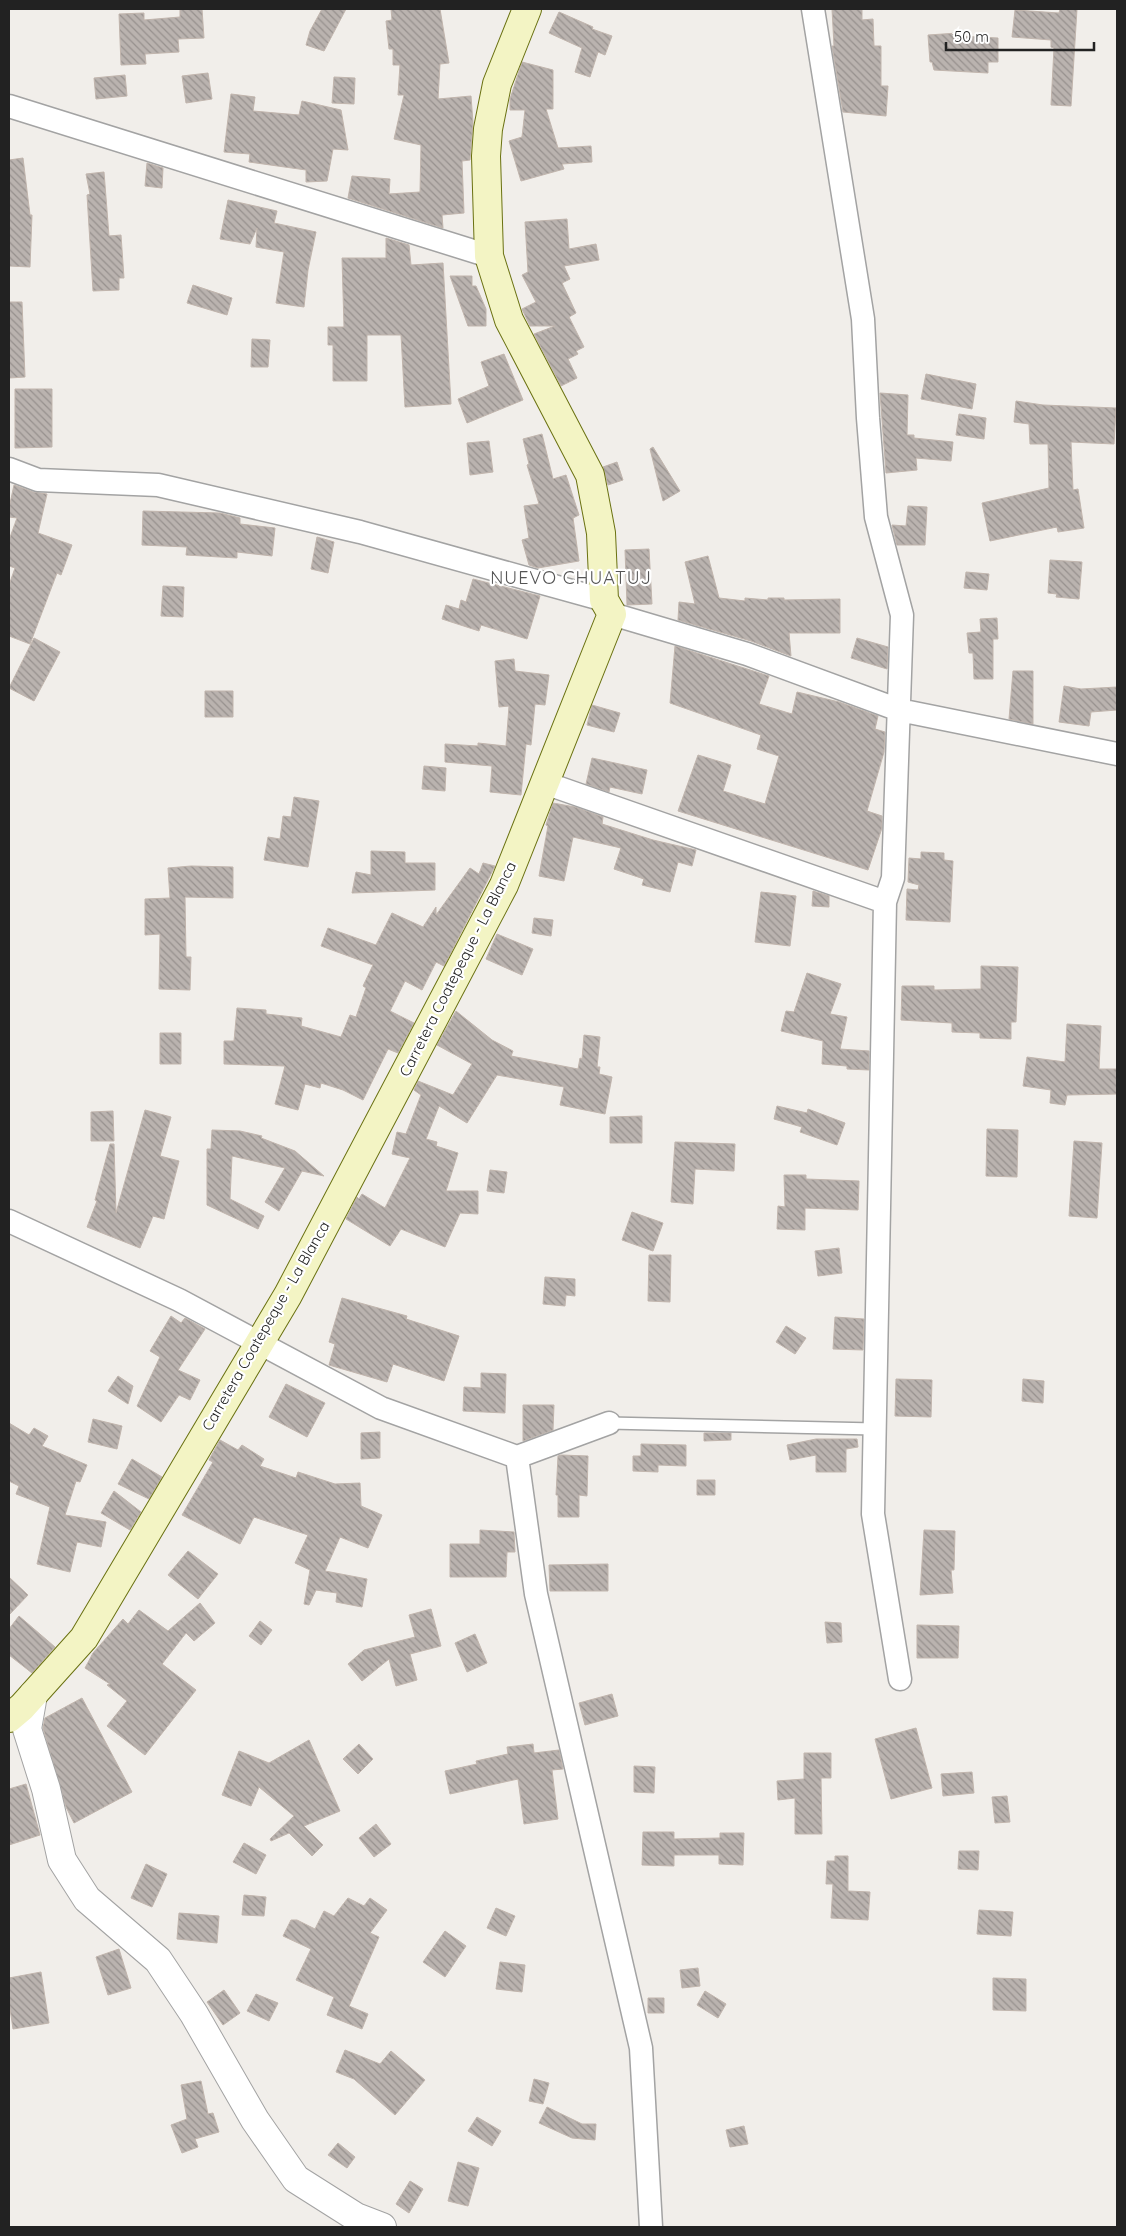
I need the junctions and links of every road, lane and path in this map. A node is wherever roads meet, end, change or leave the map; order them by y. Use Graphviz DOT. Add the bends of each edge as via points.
graph roads {
  1 [pos="527,9"];
  2 [pos="813,9"];
  3 [pos="9,106"];
  4 [pos="489,256"];
  5 [pos="9,469"];
  6 [pos="608,607"];
  7 [pos="899,710"];
  8 [pos="1117,754"];
  9 [pos="545,783"];
  10 [pos="885,902"];
  11 [pos="9,1221"];
  12 [pos="260,1342"];
  13 [pos="609,1423"];
  14 [pos="874,1428"];
  15 [pos="517,1456"];
  16 [pos="900,1679"];
  17 [pos="33,1695"];
  18 [pos="9,1718"];
  19 [pos="382,2227"];
  20 [pos="651,2227"];
  1 -- 4 [label="main road, Carretera Coatepeque - La Blanca" via="496,84 488,129"];
  2 -- 7 [label="street" via="863,319 876,517 902,615"];
  3 -- 4 [label="street"];
  4 -- 6 [label="main road, Carretera Coatepeque - La Blanca" via="509,320 590,475 601,533"];
  5 -- 6 [label="street" via="38,480 158,484 360,532"];
  6 -- 7 [label="street"];
  6 -- 9 [label="main road, Carretera Coatepeque - La Blanca"];
  7 -- 8 [label="street"];
  7 -- 10 [label="street" via="893,878"];
  9 -- 10 [label="street"];
  9 -- 12 [label="main road, Carretera Coatepeque - La Blanca" via="504,884 288,1295"];
  10 -- 14 [label="street"];
  11 -- 12 [label="street" via="179,1300"];
  12 -- 15 [label="street" via="381,1408"];
  12 -- 17 [label="main road, Carretera Coatepeque - La Blanca" via="84,1638"];
  13 -- 14 [label="lane"];
  13 -- 15 [label="street"];
  14 -- 16 [label="street" via="873,1514"];
  15 -- 20 [label="street" via="536,1594 641,2048"];
  17 -- 18 [label="main road, Carretera Coatepeque - La Blanca"];
  17 -- 19 [label="street" via="27,1729 46,1789 62,1860 87,1899 158,1960 194,2014 254,2120 296,2179 356,2217"];
}
